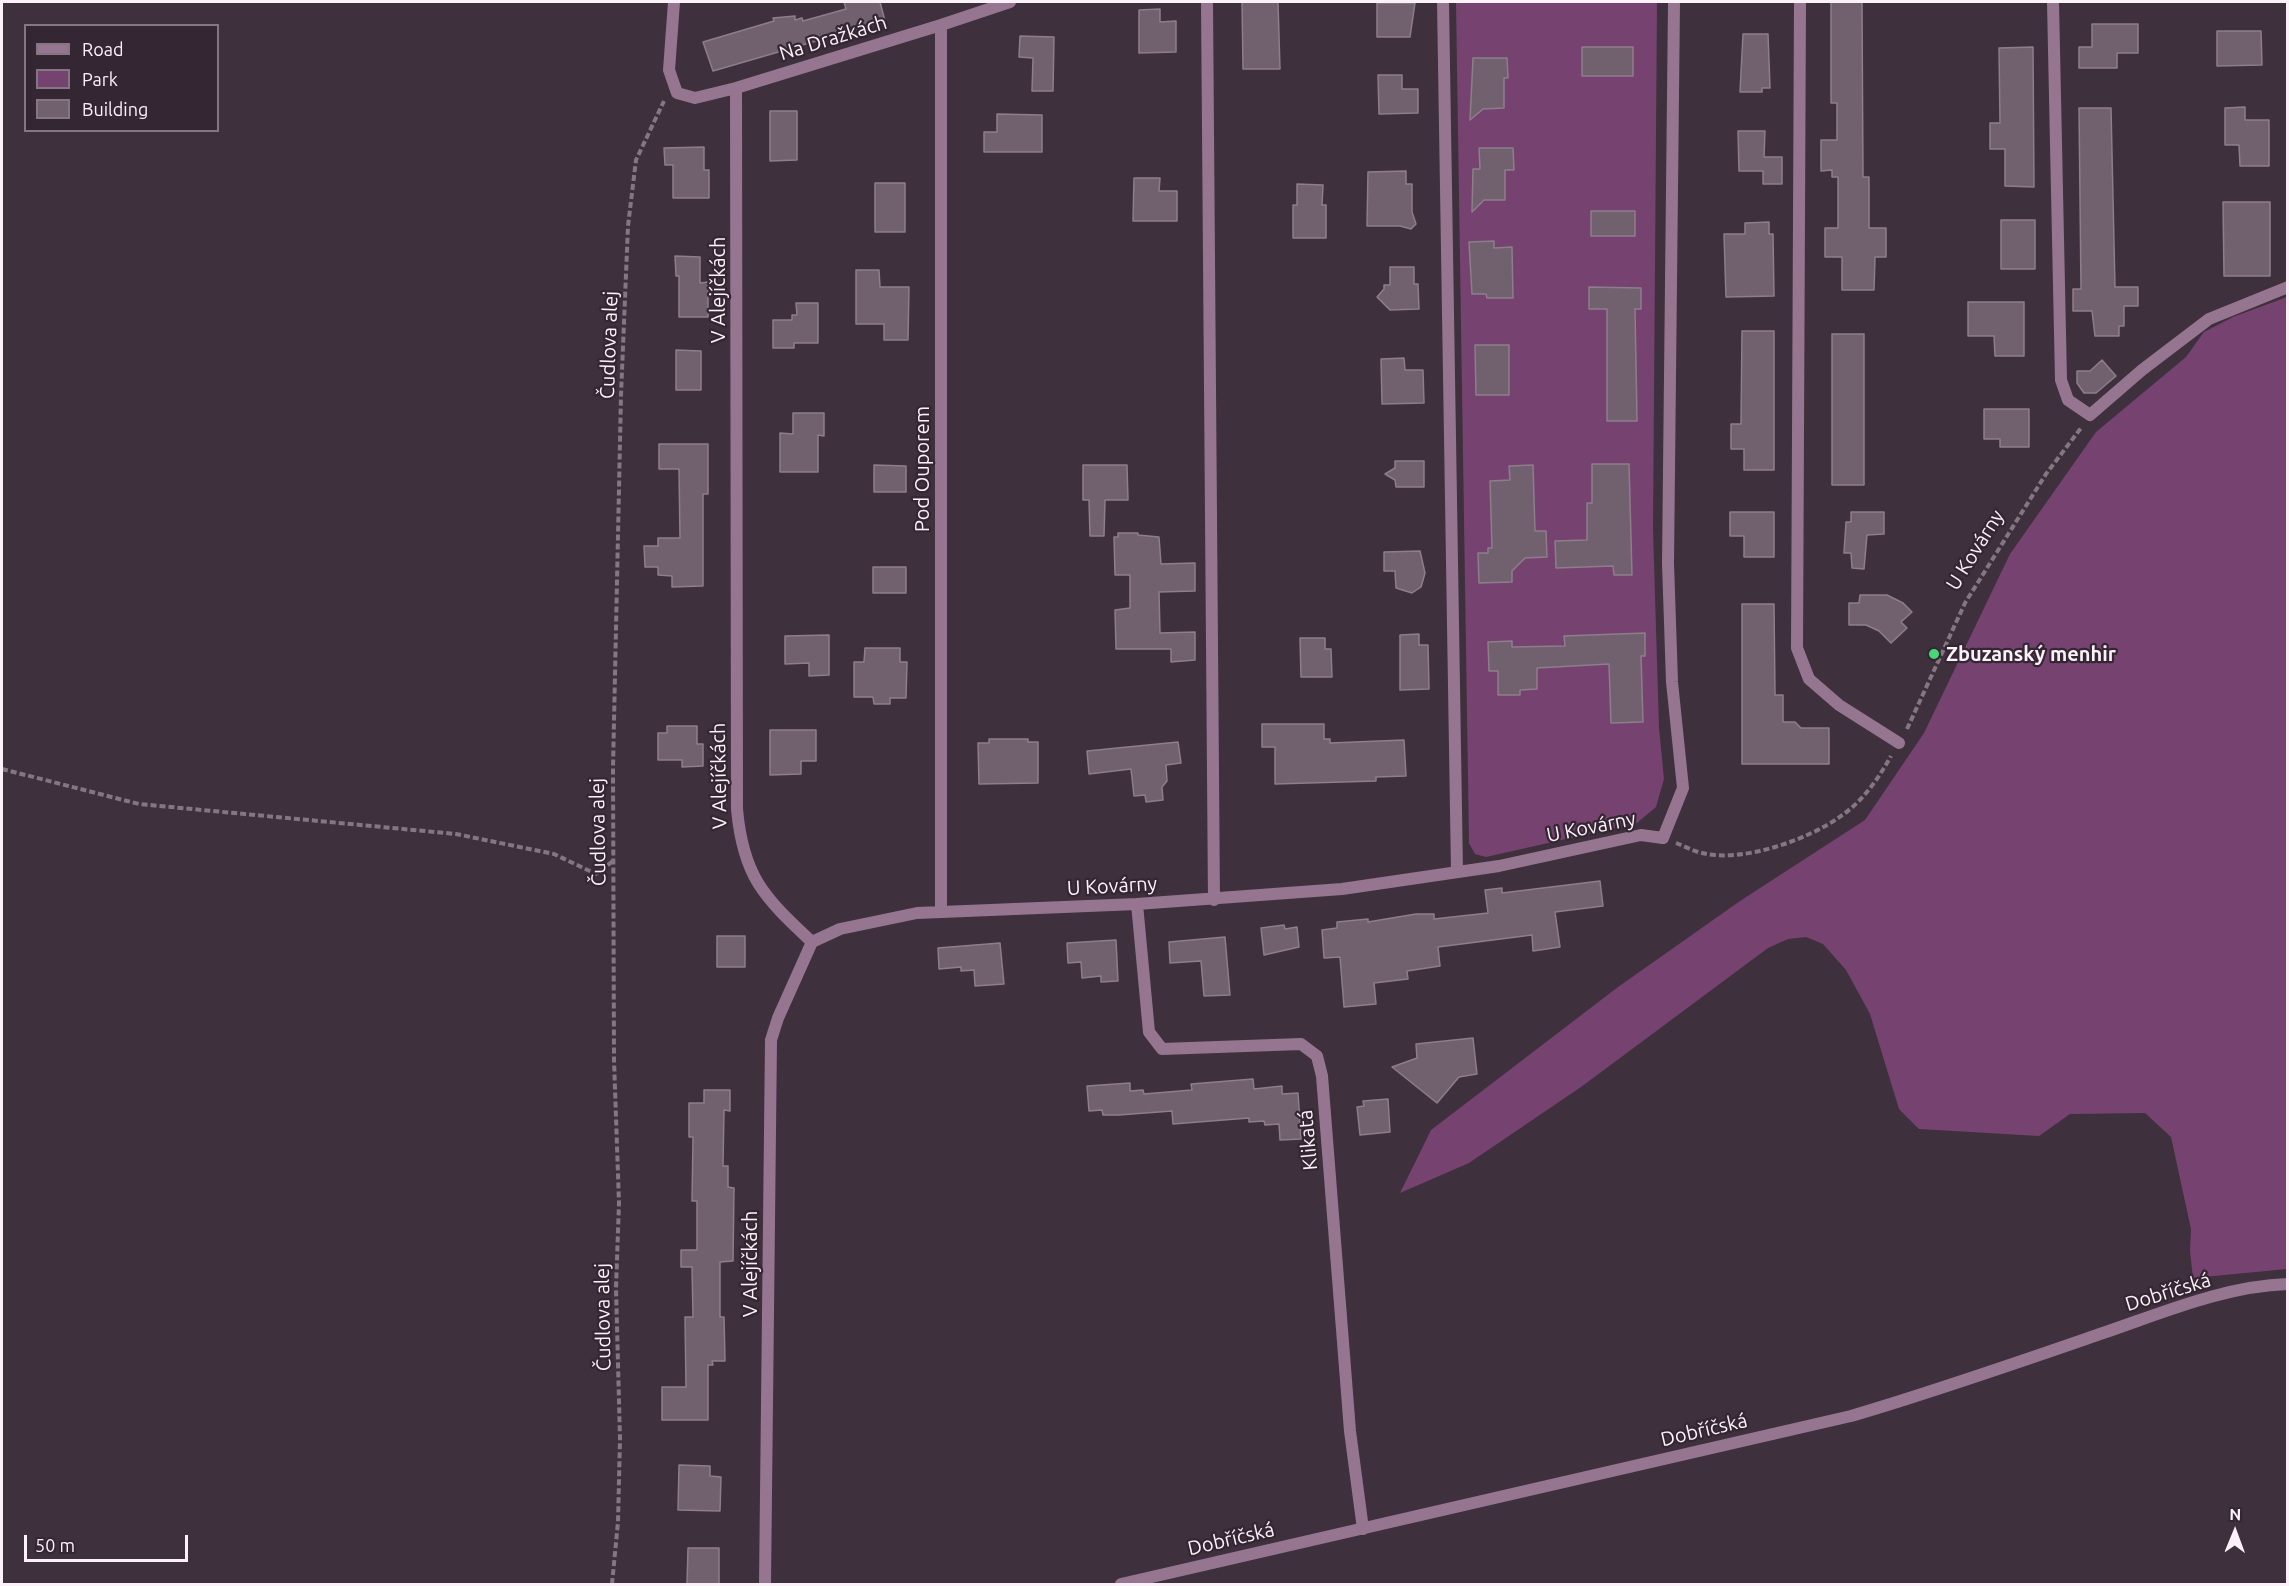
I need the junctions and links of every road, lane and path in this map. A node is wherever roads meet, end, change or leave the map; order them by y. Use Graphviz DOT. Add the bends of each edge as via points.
graph roads {
  1 [pos="674,2"];
  2 [pos="1010,2"];
  3 [pos="1207,2"];
  4 [pos="1443,2"];
  5 [pos="1674,2"];
  6 [pos="1800,2"];
  7 [pos="2053,2"];
  8 [pos="941,26"];
  9 [pos="736,87"];
  10 [pos="677,93"];
  11 [pos="2288,287"];
  12 [pos="2090,415"];
  13 [pos="1899,743"];
  14 [pos="2,769"];
  15 [pos="1663,838"];
  16 [pos="614,861"];
  17 [pos="1457,872"];
  18 [pos="1214,900"];
  19 [pos="1137,904"];
  20 [pos="941,912"];
  21 [pos="812,942"];
  22 [pos="2288,1284"];
  23 [pos="1363,1529"];
  24 [pos="612,1584"];
  25 [pos="765,1584"];
  26 [pos="1121,1584"];
  1 -- 10 [label="street" via="669,70"];
  2 -- 8 [label="street, Na Dražkách"];
  3 -- 18 [label="street"];
  4 -- 17 [label="street"];
  5 -- 15 [label="street" via="1668,563 1672,682 1683,788"];
  6 -- 13 [label="street" via="1797,648 1809,679 1839,705"];
  7 -- 12 [label="street" via="2061,380 2068,400"];
  8 -- 9 [label="street, Na Dražkách"];
  8 -- 20 [label="street, Pod Ouporem"];
  9 -- 10 [label="street" via="695,98"];
  9 -- 21 [label="street, V Alejíčkách" via="736,809 744,855 753,879 771,904"];
  10 -- 16 [label="path, Čudlova alej" via="662,102 636,160 628,225 614,696"];
  11 -- 12 [label="street" via="2209,320"];
  12 -- 13 [label="path, U Kovárny" via="2046,474 1965,603"];
  13 -- 15 [label="path, U Kovárny" via="1861,799 1841,817 1791,841 1747,854 1703,854"];
  14 -- 16 [label="path" via="139,804 456,834 554,854 596,874"];
  15 -- 17 [label="street, U Kovárny" via="1641,836"];
  16 -- 24 [label="path, Čudlova alej" via="620,1439"];
  17 -- 18 [label="street, U Kovárny" via="1342,889"];
  18 -- 19 [label="street, U Kovárny"];
  19 -- 20 [label="street, U Kovárny"];
  19 -- 23 [label="street, Klikatá" via="1149,1032 1162,1049 1301,1044 1317,1056 1322,1076 1350,1431"];
  20 -- 21 [label="street, U Kovárny" via="917,913 840,930"];
  21 -- 25 [label="street, V Alejíčkách" via="771,1040"];
  22 -- 23 [label="street, Dobříčská" via="2195,1301 1924,1395 1851,1416"];
  23 -- 26 [label="street, Dobříčská"];
}
